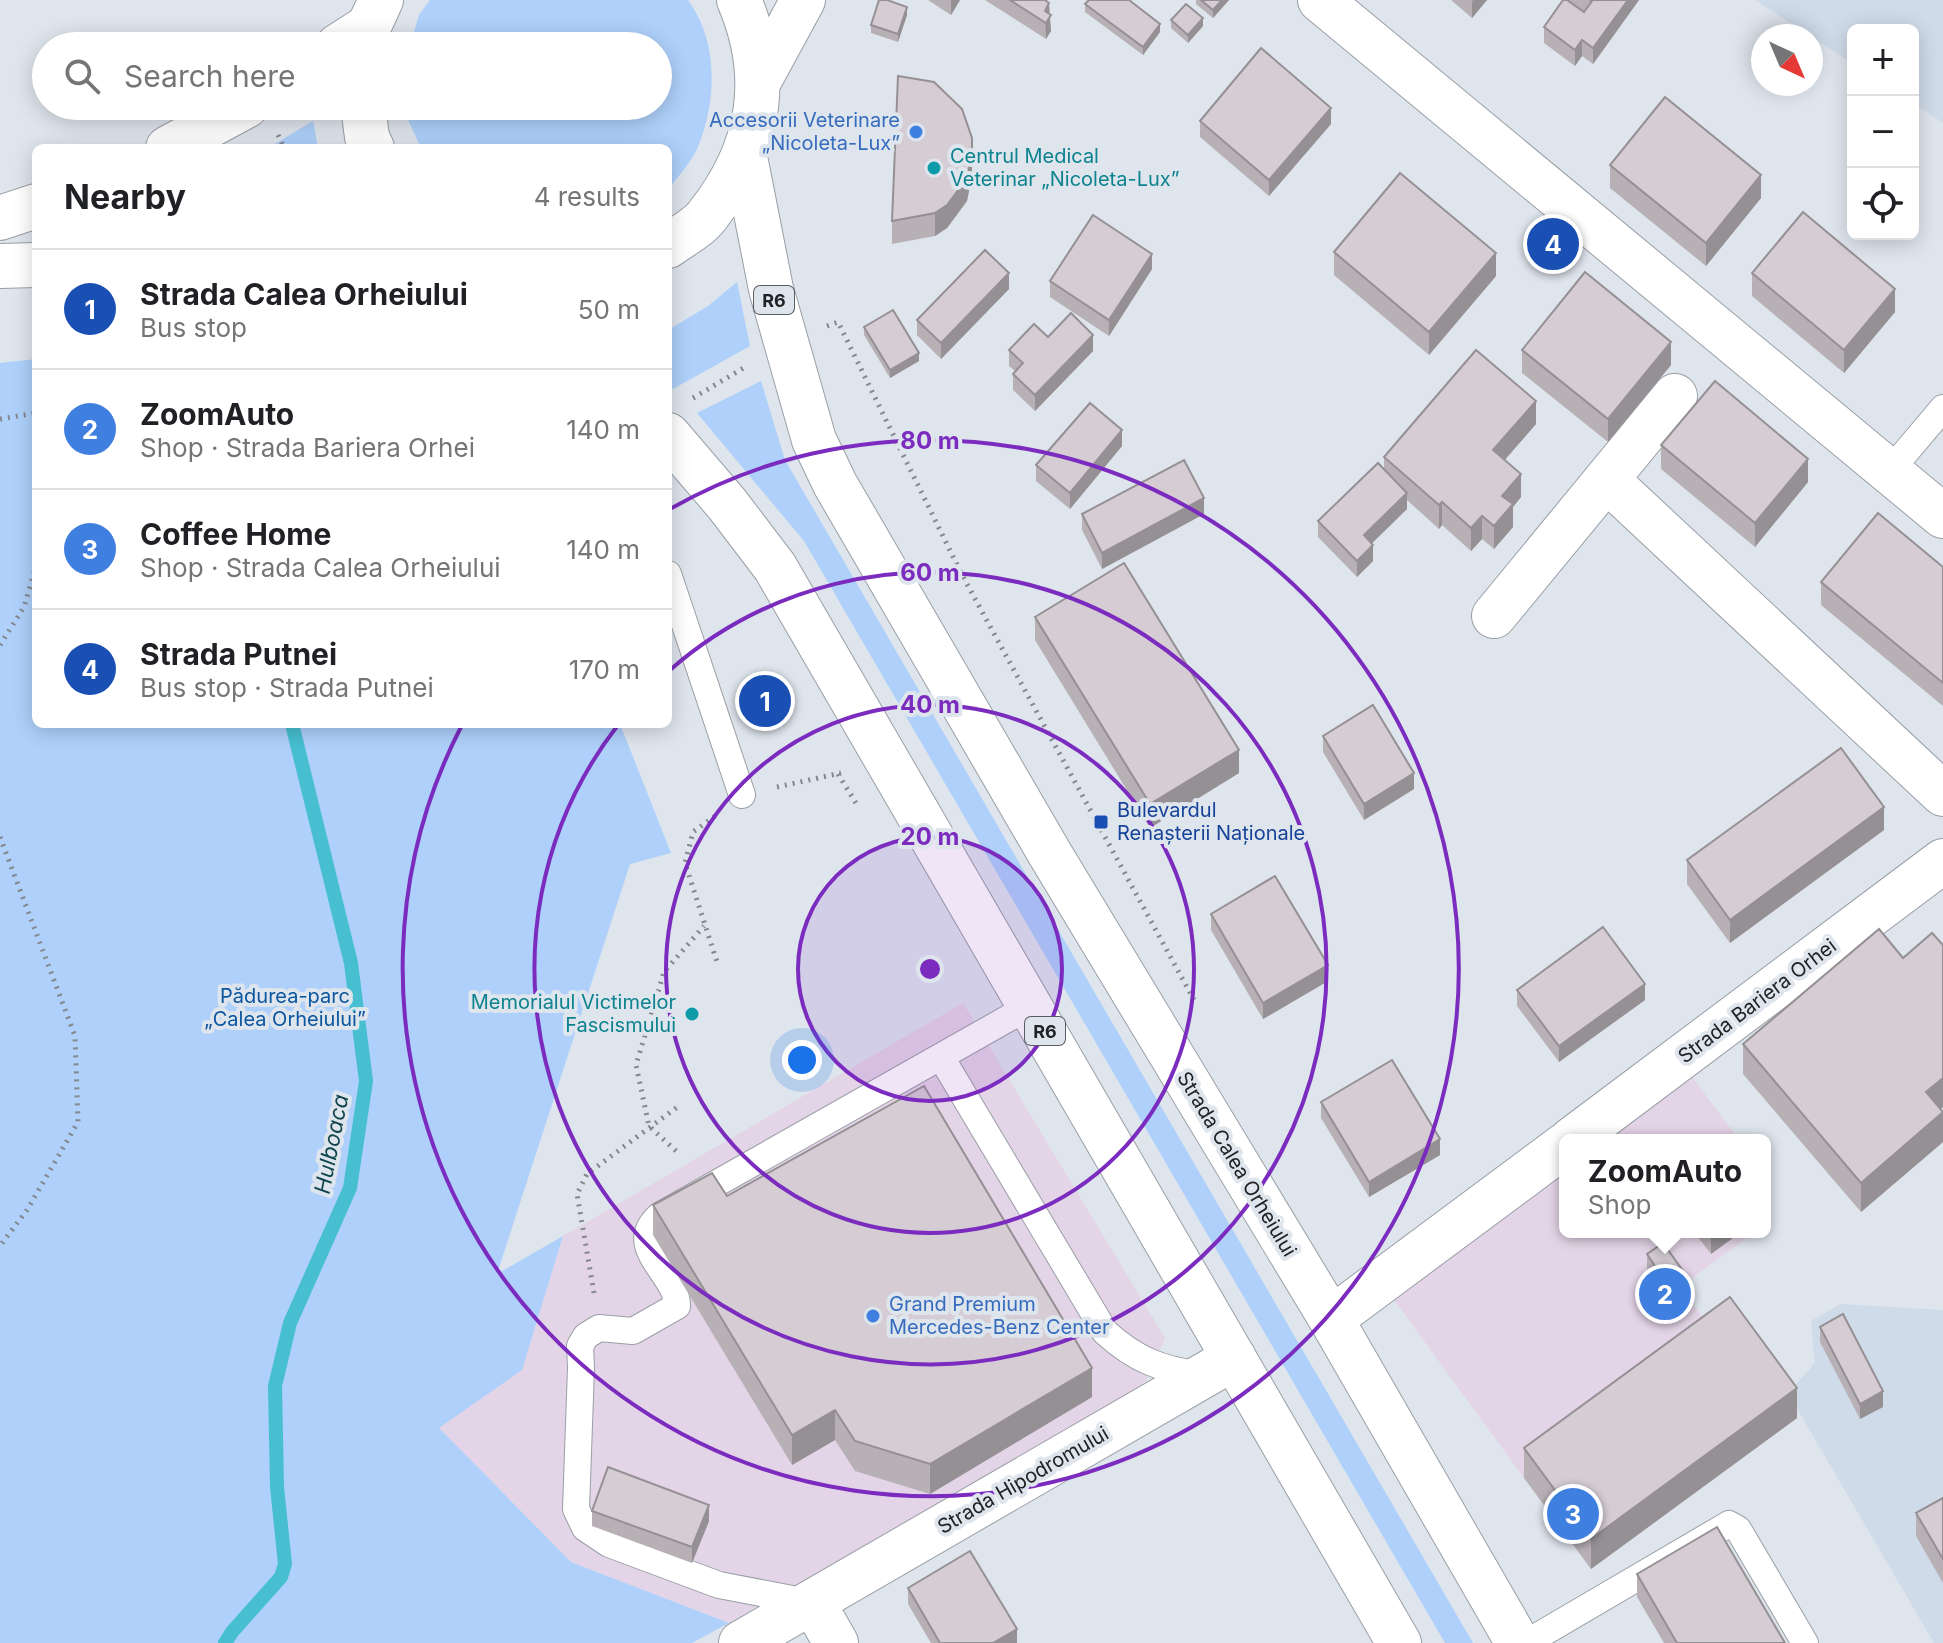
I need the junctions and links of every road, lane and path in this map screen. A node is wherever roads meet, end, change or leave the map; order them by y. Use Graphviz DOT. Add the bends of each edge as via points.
graph roads {
  1 [pos="739,0"];
  2 [pos="803,0"];
  3 [pos="1320,0"];
  4 [pos="759,81"];
  5 [pos="220,120"];
  6 [pos="365,120"];
  7 [pos="175,144"];
  8 [pos="370,144"];
  9 [pos="745,157"];
  10 [pos="32,207"];
  11 [pos="0,218"];
  12 [pos="672,243"];
  13 [pos="32,265"];
  14 [pos="0,266"];
  15 [pos="1675,396"];
  16 [pos="1943,408"];
  17 [pos="32,414"];
  18 [pos="0,419"];
  19 [pos="672,440"];
  20 [pos="1889,472"];
  21 [pos="1607,480"];
  22 [pos="1943,516"];
  23 [pos="32,580"];
  24 [pos="672,586"];
  25 [pos="1494,616"];
  26 [pos="0,645"];
  27 [pos="885,756"];
  28 [pos="1943,794"];
  29 [pos="742,795"];
  30 [pos="0,837"];
  31 [pos="1937,875"];
  32 [pos="704,925"];
  33 [pos="718,965"];
  34 [pos="1030,1006"];
  35 [pos="941,1057"];
  36 [pos="680,1105"];
  37 [pos="649,1126"];
  38 [pos="1579,1134"];
  39 [pos="1559,1149"];
  40 [pos="676,1151"];
  41 [pos="0,1246"];
  42 [pos="1331,1319"];
  43 [pos="599,1328"];
  44 [pos="1218,1366"];
  45 [pos="813,1603"];
  46 [pos="741,1643"];
  47 [pos="836,1643"];
  48 [pos="1399,1643"];
  49 [pos="1518,1643"];
  50 [pos="1526,1643"];
  51 [pos="1805,1643"];
  1 -- 4 [label="main road, R6" via="751,29"];
  2 -- 4 [label="main road"];
  3 -- 20 [label="main road"];
  4 -- 9 [label="main road, R6"];
  5 -- 7 [label="main road"];
  6 -- 8 [label="main road"];
  9 -- 12 [label="main road, R6" via="706,218"];
  9 -- 42 [label="main road, Strada Calea Orheiului / R6" via="771,289 814,440 835,484 1050,854"];
  10 -- 11 [label="main road"];
  13 -- 14 [label="main road"];
  15 -- 21 [label="main road"];
  16 -- 20 [label="lane"];
  17 -- 18 [label="path"];
  19 -- 27 [label="main road, R6" via="775,567"];
  20 -- 22 [label="main road"];
  21 -- 25 [label="main road"];
  21 -- 28 [label="main road"];
  23 -- 26 [label="path" via="24,607"];
  24 -- 29 [label="lane"];
  27 -- 29 [label="path" via="838,774"];
  27 -- 34 [label="main road, R6"];
  29 -- 32 [label="path" via="693,832 685,863"];
  30 -- 41 [label="path" via="75,1036 78,1122"];
  31 -- 38 [label="main road, Strada Bariera Orhei"];
  32 -- 33 [label="path"];
  32 -- 37 [label="path" via="664,972 636,1065"];
  34 -- 35 [label="lane"];
  34 -- 44 [label="main road, R6"];
  35 -- 43 [label="lane" via="659,1216 648,1226 650,1253 677,1297 677,1306 633,1331"];
  35 -- 44 [label="lane" via="1105,1332 1165,1370"];
  36 -- 37 [label="path"];
  37 -- 40 [label="path"];
  37 -- 43 [label="path" via="587,1174 577,1194"];
  39 -- 42 [label="main road"];
  42 -- 49 [label="main road, Strada Calea Orheiului / R6"];
  43 -- 45 [label="lane" via="580,1346 576,1509 585,1528 609,1544 719,1585"];
  44 -- 45 [label="main road, Strada Hipodromului"];
  44 -- 48 [label="main road, R6"];
  45 -- 46 [label="main road, Strada Hipodromului"];
  45 -- 47 [label="main road"];
  50 -- 51 [label="lane" via="1729,1524 1738,1529"];
}
